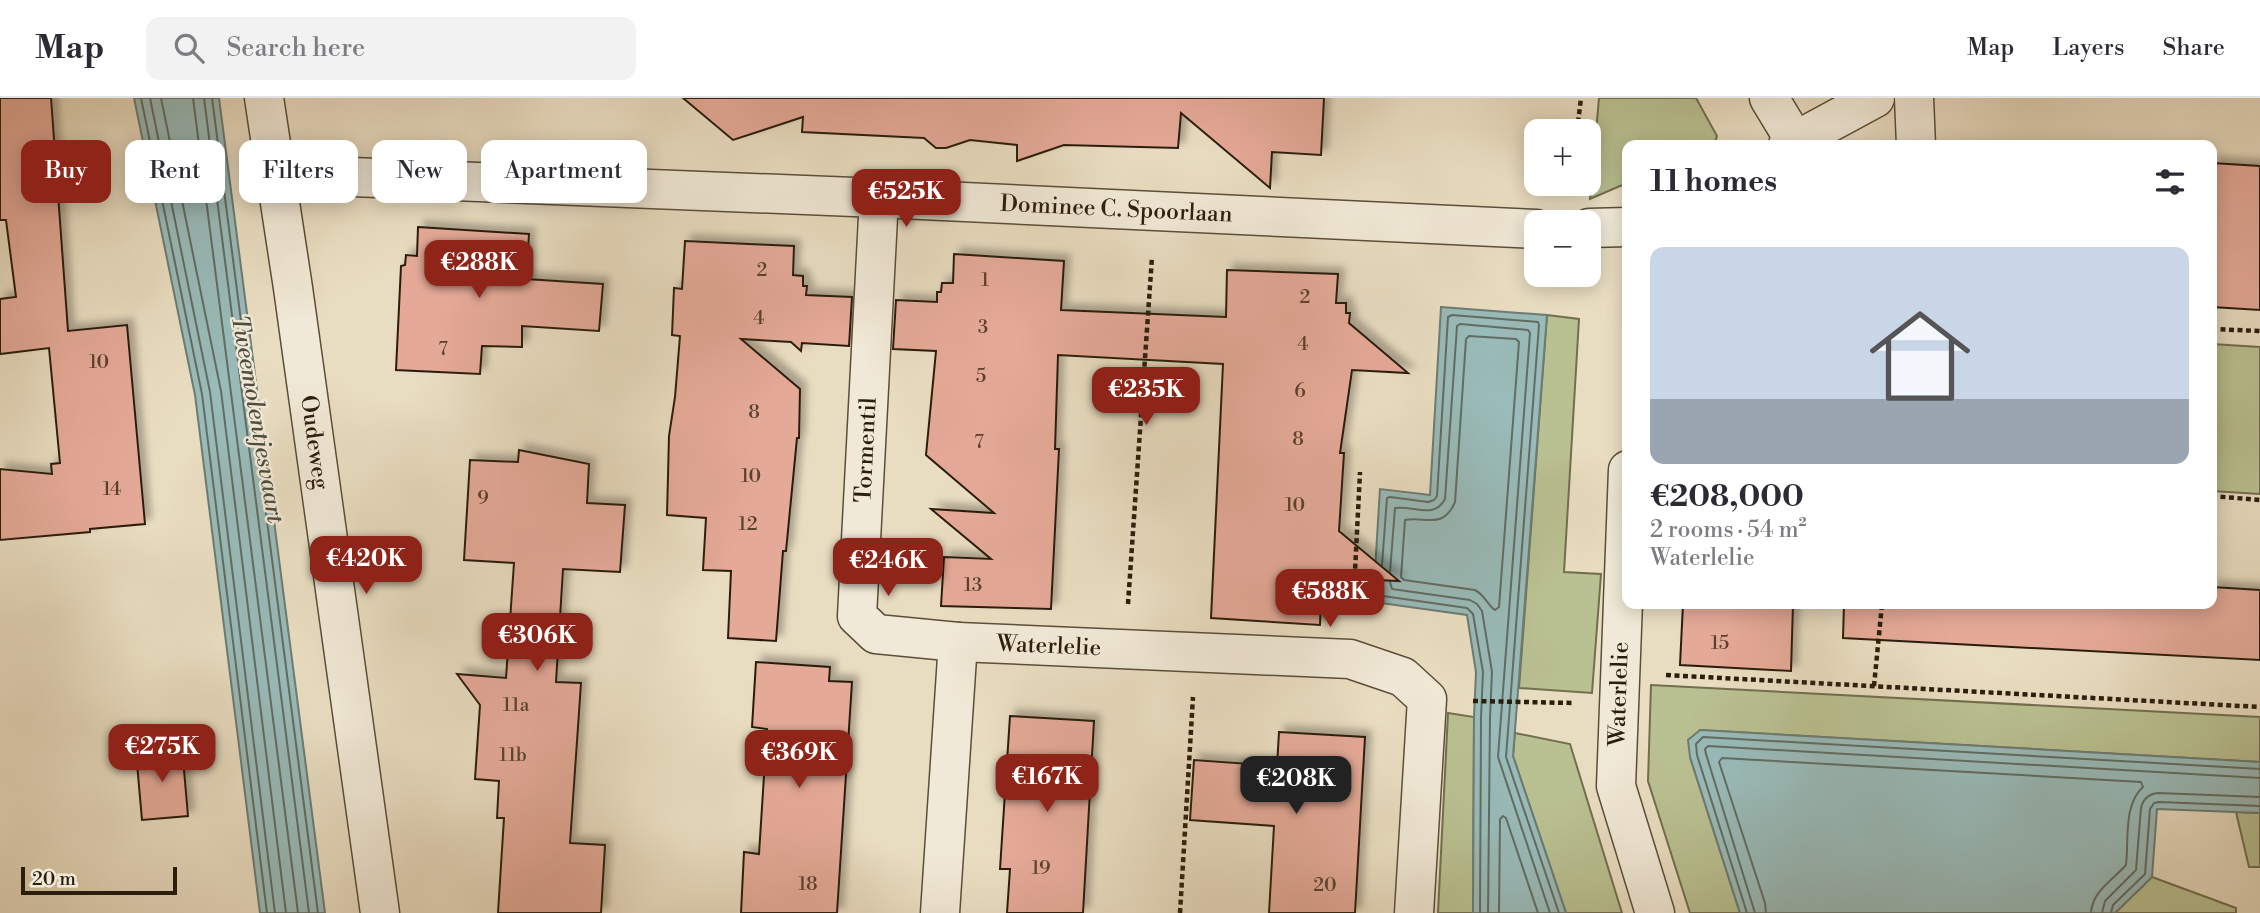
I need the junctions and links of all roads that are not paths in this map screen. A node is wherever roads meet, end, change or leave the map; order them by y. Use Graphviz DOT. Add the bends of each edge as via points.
graph roads {
  1 [pos="264,98"];
  2 [pos="1769,98"];
  3 [pos="1875,98"];
  4 [pos="1914,98"];
  5 [pos="271,140"];
  6 [pos="1790,140"];
  7 [pos="1797,140"];
  8 [pos="1916,140"];
  9 [pos="358,177"];
  10 [pos="879,198"];
  11 [pos="281,203"];
  12 [pos="1622,227"];
  13 [pos="1524,228"];
  14 [pos="1601,228"];
  15 [pos="1623,609"];
  16 [pos="958,642"];
  17 [pos="380,913"];
  18 [pos="940,913"];
  19 [pos="1414,913"];
  20 [pos="1655,913"];
  1 -- 5 [label="street, Oudeweg"];
  2 -- 6 [label="street"];
  3 -- 7 [label="street"];
  4 -- 8 [label="street"];
  9 -- 10 [label="street, Dominee C. Spoorlaan"];
  10 -- 13 [label="street, Dominee C. Spoorlaan"];
  10 -- 16 [label="street, Tormentil" via="857,616 876,634"];
  11 -- 17 [label="street, Oudeweg"];
  12 -- 14 [label="street"];
  15 -- 20 [label="street, Waterlelie" via="1616,786"];
  16 -- 18 [label="street"];
  16 -- 19 [label="street, Waterlelie" via="1350,659 1403,677 1427,699"];
}
